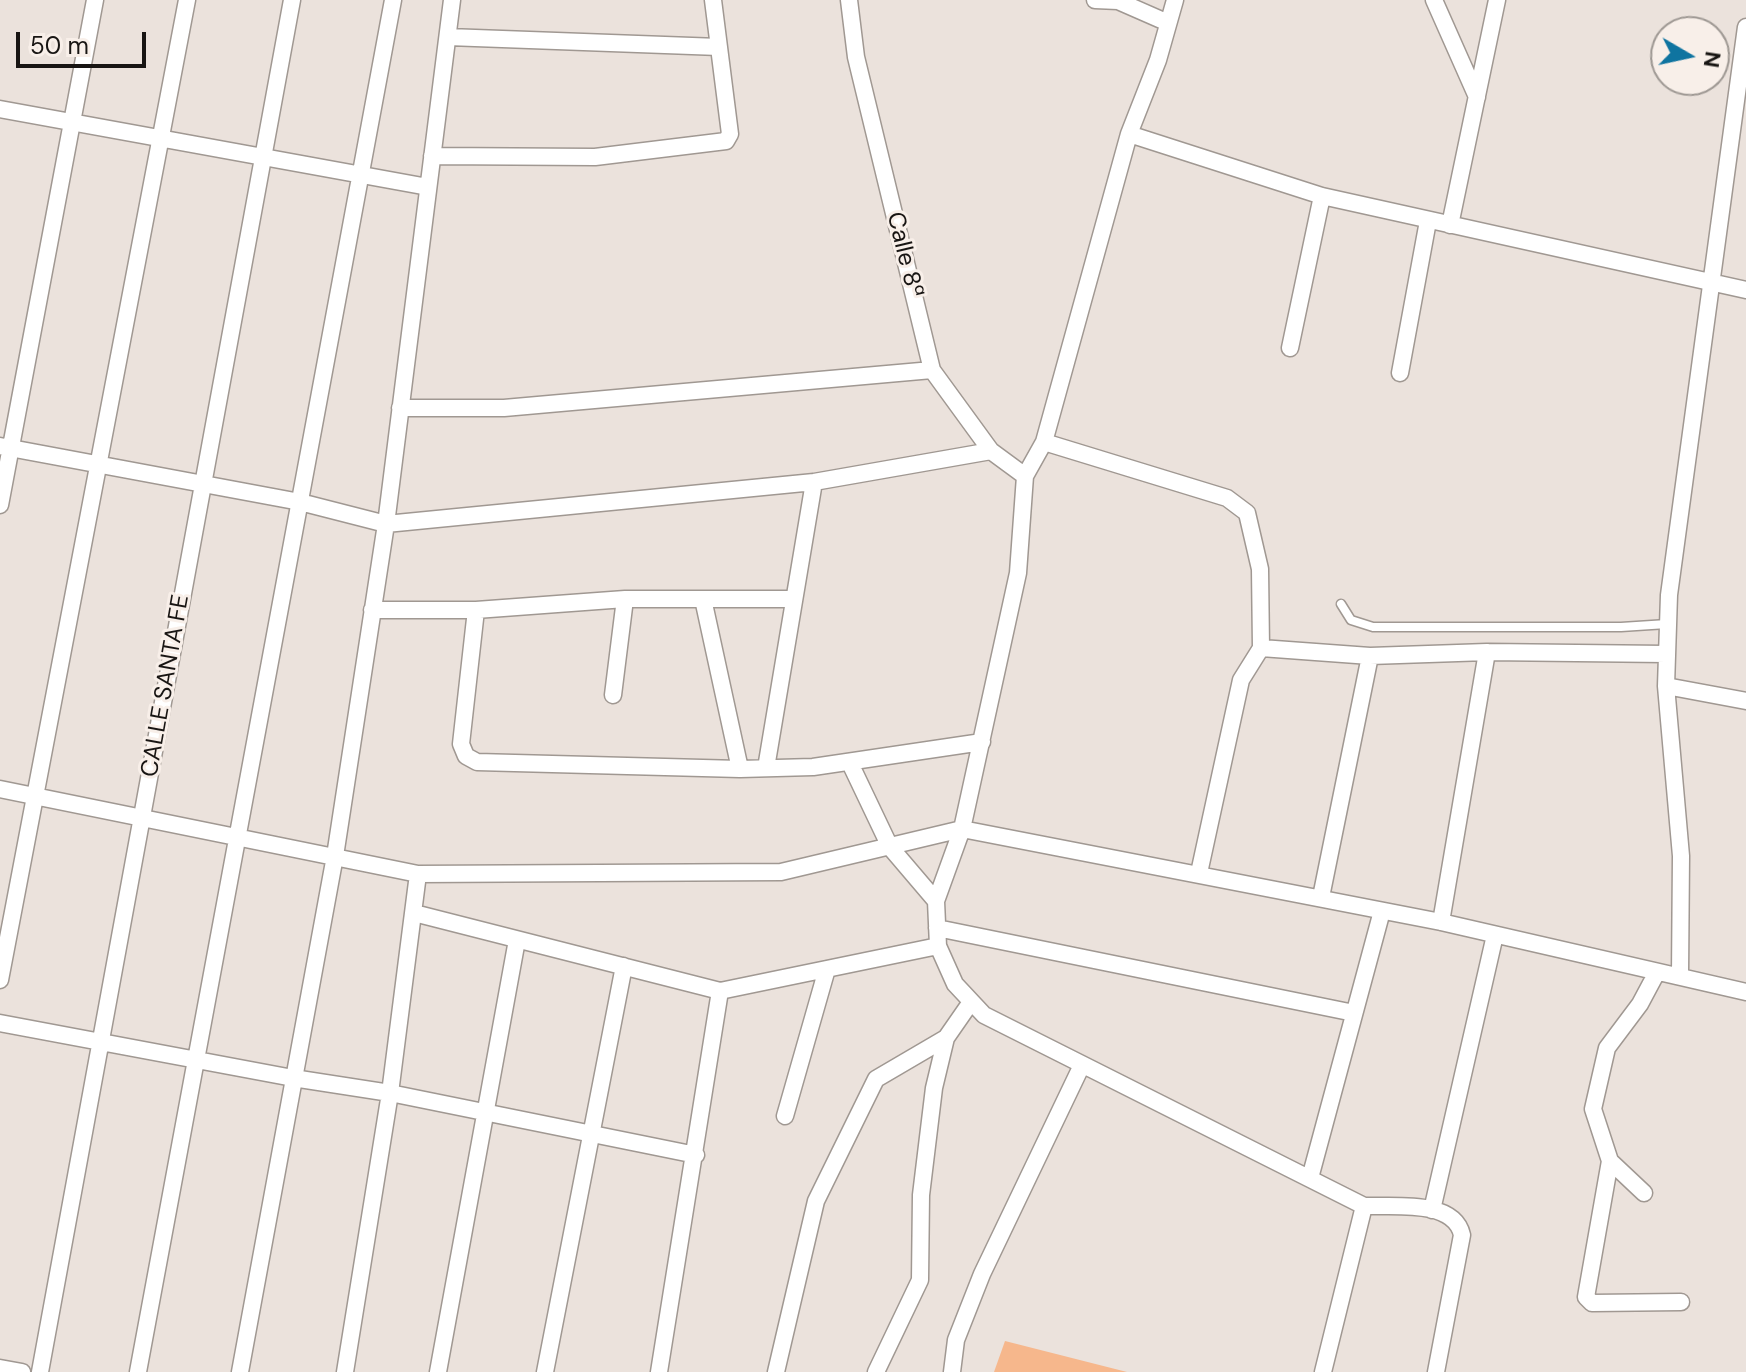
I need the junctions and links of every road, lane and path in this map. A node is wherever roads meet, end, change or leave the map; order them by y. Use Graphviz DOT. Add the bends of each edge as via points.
graph roads {
  1 [pos="95,0"];
  2 [pos="187,0"];
  3 [pos="292,0"];
  4 [pos="393,0"];
  5 [pos="452,0"];
  6 [pos="713,0"];
  7 [pos="849,0"];
  8 [pos="1095,0"];
  9 [pos="1175,0"];
  10 [pos="1434,0"];
  11 [pos="1497,0"];
  12 [pos="1166,22"];
  13 [pos="1746,27"];
  14 [pos="448,37"];
  15 [pos="719,47"];
  16 [pos="1477,97"];
  17 [pos="0,109"];
  18 [pos="72,122"];
  19 [pos="1129,134"];
  20 [pos="161,138"];
  21 [pos="432,156"];
  22 [pos="263,157"];
  23 [pos="360,175"];
  24 [pos="428,187"];
  25 [pos="1322,196"];
  26 [pos="1428,221"];
  27 [pos="1450,225"];
  28 [pos="1710,284"];
  29 [pos="1746,290"];
  30 [pos="1290,348"];
  31 [pos="932,370"];
  32 [pos="1400,373"];
  33 [pos="400,408"];
  34 [pos="1044,442"];
  35 [pos="5,447"];
  36 [pos="991,451"];
  37 [pos="99,465"];
  38 [pos="1025,476"];
  39 [pos="814,482"];
  40 [pos="203,484"];
  41 [pos="300,502"];
  42 [pos="0,505"];
  43 [pos="386,524"];
  44 [pos="625,599"];
  45 [pos="703,599"];
  46 [pos="792,599"];
  47 [pos="1341,604"];
  48 [pos="372,610"];
  49 [pos="476,610"];
  50 [pos="1667,624"];
  51 [pos="1261,648"];
  52 [pos="1487,652"];
  53 [pos="1666,654"];
  54 [pos="1370,656"];
  55 [pos="1666,686"];
  56 [pos="613,695"];
  57 [pos="1746,701"];
  58 [pos="982,742"];
  59 [pos="850,763"];
  60 [pos="766,768"];
  61 [pos="740,769"];
  62 [pos="0,789"];
  63 [pos="35,796"];
  64 [pos="142,818"];
  65 [pos="962,829"];
  66 [pos="238,837"];
  67 [pos="890,847"];
  68 [pos="335,856"];
  69 [pos="1199,873"];
  70 [pos="418,874"];
  71 [pos="1321,897"];
  72 [pos="936,901"];
  73 [pos="1382,911"];
  74 [pos="414,913"];
  75 [pos="1441,922"];
  76 [pos="937,928"];
  77 [pos="1495,935"];
  78 [pos="517,940"];
  79 [pos="938,946"];
  80 [pos="624,966"];
  81 [pos="827,969"];
  82 [pos="1656,974"];
  83 [pos="1680,975"];
  84 [pos="0,980"];
  85 [pos="720,991"];
  86 [pos="1746,992"];
  87 [pos="971,1002"];
  88 [pos="1354,1013"];
  89 [pos="0,1023"];
  90 [pos="946,1038"];
  91 [pos="100,1042"];
  92 [pos="196,1060"];
  93 [pos="1082,1065"];
  94 [pos="293,1078"];
  95 [pos="390,1093"];
  96 [pos="485,1115"];
  97 [pos="785,1116"];
  98 [pos="588,1134"];
  99 [pos="696,1155"];
  100 [pos="1610,1161"];
  101 [pos="1310,1178"];
  102 [pos="1644,1193"];
  103 [pos="1364,1206"];
  104 [pos="1432,1210"];
  105 [pos="1681,1302"];
  106 [pos="0,1368"];
  107 [pos="22,1372"];
  108 [pos="40,1372"];
  109 [pos="138,1372"];
  110 [pos="240,1372"];
  111 [pos="345,1372"];
  112 [pos="438,1372"];
  113 [pos="545,1372"];
  114 [pos="659,1372"];
  115 [pos="776,1372"];
  116 [pos="876,1372"];
  117 [pos="952,1372"];
  118 [pos="1323,1372"];
  119 [pos="1436,1372"];
  1 -- 18 [label="street"];
  2 -- 20 [label="street"];
  3 -- 22 [label="street, CALLE SANTA FE"];
  4 -- 23 [label="street"];
  5 -- 14 [label="street"];
  6 -- 15 [label="street"];
  7 -- 31 [label="street, Calle 8ª" via="856,57"];
  8 -- 12 [label="street" via="1118,1"];
  9 -- 12 [label="street"];
  10 -- 16 [label="street"];
  11 -- 16 [label="street"];
  12 -- 19 [label="street" via="1158,60"];
  13 -- 28 [label="street"];
  14 -- 15 [label="street"];
  14 -- 21 [label="street"];
  15 -- 21 [label="street" via="730,134 726,141 595,157"];
  16 -- 27 [label="street"];
  17 -- 18 [label="street"];
  18 -- 20 [label="street"];
  18 -- 35 [label="street"];
  19 -- 25 [label="street"];
  19 -- 34 [label="street"];
  20 -- 22 [label="street"];
  20 -- 37 [label="street"];
  21 -- 24 [label="street"];
  22 -- 23 [label="street"];
  22 -- 40 [label="street, CALLE SANTA FE"];
  23 -- 24 [label="street"];
  23 -- 41 [label="street"];
  24 -- 33 [label="street"];
  25 -- 26 [label="street"];
  25 -- 30 [label="street"];
  26 -- 27 [label="street"];
  26 -- 32 [label="street"];
  27 -- 28 [label="street"];
  28 -- 29 [label="street"];
  28 -- 50 [label="street"];
  31 -- 33 [label="street" via="504,408"];
  31 -- 36 [label="street, Calle 8ª"];
  33 -- 43 [label="street"];
  34 -- 38 [label="street"];
  34 -- 51 [label="street" via="1227,498 1247,513 1260,569"];
  35 -- 37 [label="street"];
  35 -- 42 [label="street"];
  36 -- 38 [label="street, Calle 8ª"];
  36 -- 39 [label="street"];
  37 -- 40 [label="street"];
  37 -- 63 [label="street"];
  38 -- 58 [label="street" via="1018,573"];
  39 -- 43 [label="street"];
  39 -- 46 [label="street"];
  40 -- 41 [label="street"];
  40 -- 64 [label="street, CALLE SANTA FE"];
  41 -- 43 [label="street"];
  41 -- 66 [label="street"];
  43 -- 48 [label="street"];
  44 -- 45 [label="street"];
  44 -- 49 [label="street"];
  44 -- 56 [label="street"];
  45 -- 46 [label="street"];
  45 -- 61 [label="street"];
  46 -- 60 [label="street"];
  47 -- 50 [label="lane" via="1351,620 1373,627"];
  48 -- 49 [label="street"];
  48 -- 68 [label="street"];
  49 -- 61 [label="street" via="461,744 466,756 477,762"];
  50 -- 53 [label="street"];
  51 -- 54 [label="street"];
  51 -- 69 [label="street" via="1241,680"];
  52 -- 53 [label="street"];
  52 -- 54 [label="street"];
  52 -- 75 [label="street"];
  53 -- 55 [label="street"];
  54 -- 71 [label="street"];
  55 -- 57 [label="street"];
  55 -- 83 [label="street" via="1681,856"];
  58 -- 59 [label="street"];
  58 -- 65 [label="street"];
  59 -- 60 [label="street"];
  59 -- 67 [label="street"];
  60 -- 61 [label="street"];
  62 -- 63 [label="street"];
  63 -- 64 [label="street"];
  63 -- 84 [label="street"];
  64 -- 66 [label="street"];
  64 -- 91 [label="street, CALLE SANTA FE"];
  65 -- 67 [label="street"];
  65 -- 69 [label="street"];
  65 -- 72 [label="street"];
  66 -- 68 [label="street"];
  66 -- 92 [label="street"];
  67 -- 70 [label="street" via="781,872"];
  67 -- 72 [label="street"];
  68 -- 70 [label="street"];
  68 -- 94 [label="street"];
  69 -- 71 [label="street"];
  70 -- 74 [label="street"];
  71 -- 73 [label="street"];
  72 -- 76 [label="street"];
  73 -- 75 [label="street"];
  73 -- 88 [label="street"];
  74 -- 78 [label="street"];
  74 -- 95 [label="street"];
  75 -- 77 [label="street"];
  76 -- 79 [label="street"];
  76 -- 88 [label="street"];
  77 -- 82 [label="street"];
  77 -- 104 [label="street"];
  78 -- 80 [label="street"];
  78 -- 96 [label="street"];
  79 -- 81 [label="street"];
  79 -- 87 [label="street" via="955,984"];
  80 -- 85 [label="street"];
  80 -- 98 [label="street"];
  81 -- 85 [label="street"];
  81 -- 97 [label="street"];
  82 -- 83 [label="street"];
  82 -- 100 [label="street" via="1607,1048 1593,1109"];
  83 -- 86 [label="street"];
  85 -- 99 [label="street"];
  87 -- 90 [label="street"];
  87 -- 93 [label="street" via="984,1015"];
  88 -- 101 [label="street"];
  89 -- 91 [label="street"];
  90 -- 115 [label="street" via="876,1079 816,1201"];
  90 -- 116 [label="street" via="921,1195 920,1280"];
  91 -- 92 [label="street"];
  91 -- 108 [label="street, CALLE SANTA FE"];
  92 -- 94 [label="street"];
  92 -- 109 [label="street"];
  93 -- 101 [label="street"];
  93 -- 117 [label="street" via="982,1274 956,1340"];
  94 -- 95 [label="street"];
  94 -- 110 [label="street"];
  95 -- 96 [label="street"];
  95 -- 111 [label="street"];
  96 -- 98 [label="street"];
  96 -- 112 [label="street"];
  98 -- 99 [label="street"];
  98 -- 113 [label="street"];
  99 -- 114 [label="street"];
  100 -- 102 [label="street"];
  100 -- 105 [label="street" via="1586,1297 1592,1303"];
  101 -- 103 [label="street"];
  103 -- 104 [label="street"];
  103 -- 118 [label="street"];
  104 -- 119 [label="street" via="1451,1217 1462,1235"];
  106 -- 107 [label="street"];
}
